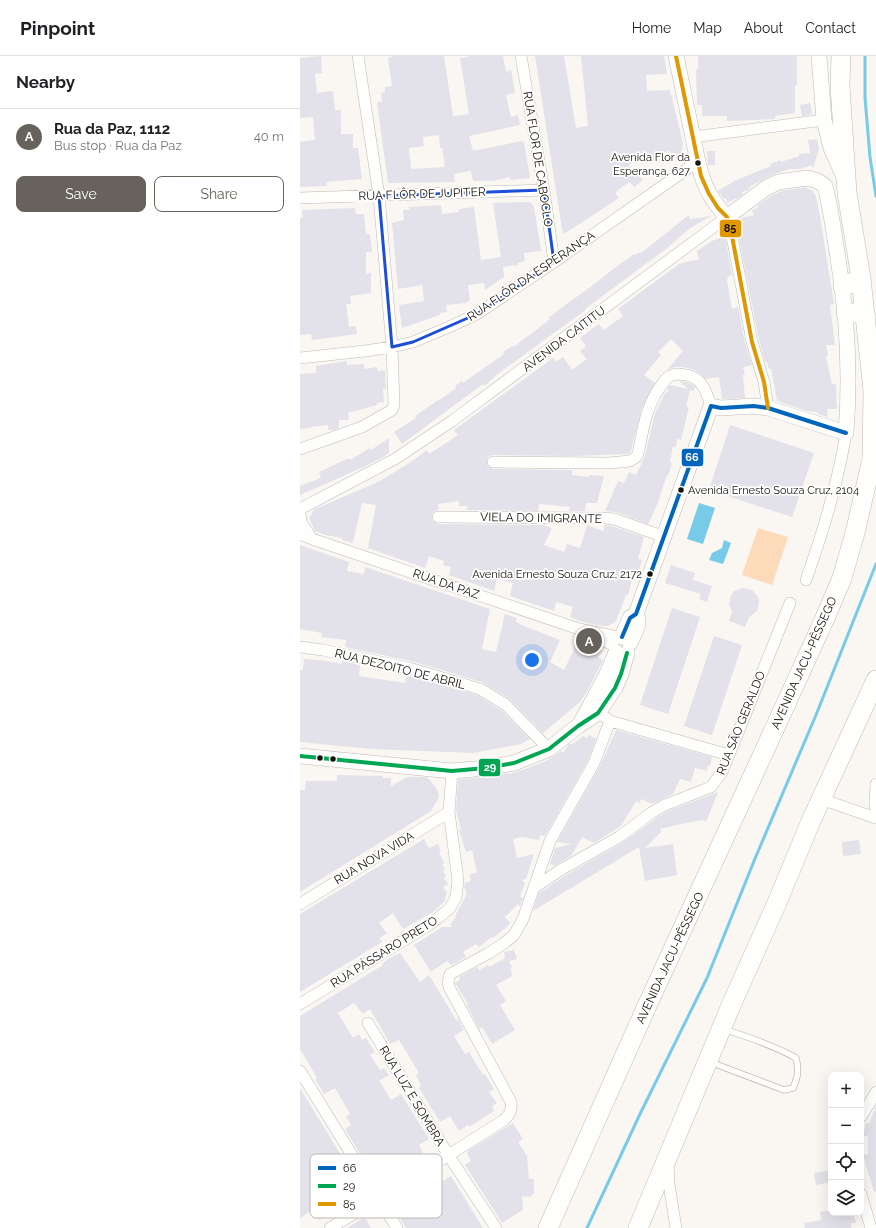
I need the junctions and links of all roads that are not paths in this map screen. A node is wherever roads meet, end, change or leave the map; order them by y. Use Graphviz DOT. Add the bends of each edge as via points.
graph roads {
  1 [pos="358,56"];
  2 [pos="521,56"];
  3 [pos="676,56"];
  4 [pos="819,56"];
  5 [pos="841,56"];
  6 [pos="824,120"];
  7 [pos="693,137"];
  8 [pos="697,162"];
  9 [pos="846,180"];
  10 [pos="544,190"];
  11 [pos="379,196"];
  12 [pos="300,198"];
  13 [pos="727,217"];
  14 [pos="554,262"];
  15 [pos="861,278"];
  16 [pos="843,288"];
  17 [pos="846,313"];
  18 [pos="866,317"];
  19 [pos="392,347"];
  20 [pos="300,358"];
  21 [pos="711,406"];
  22 [pos="768,408"];
  23 [pos="846,433"];
  24 [pos="300,449"];
  25 [pos="493,462"];
  26 [pos="300,509"];
  27 [pos="300,513"];
  28 [pos="438,517"];
  29 [pos="300,534"];
  30 [pos="665,537"];
  31 [pos="312,539"];
  32 [pos="806,580"];
  33 [pos="790,603"];
  34 [pos="621,644"];
  35 [pos="300,647"];
  36 [pos="876,680"];
  37 [pos="599,713"];
  38 [pos="549,749"];
  39 [pos="729,755"];
  40 [pos="300,756"];
  41 [pos="452,770"];
  42 [pos="876,784"];
  43 [pos="821,799"];
  44 [pos="876,811"];
  45 [pos="449,812"];
  46 [pos="876,818"];
  47 [pos="535,887"];
  48 [pos="300,904"];
  49 [pos="300,1004"];
  50 [pos="368,1023"];
  51 [pos="722,1029"];
  52 [pos="708,1062"];
  53 [pos="300,1070"];
  54 [pos="876,1092"];
  55 [pos="864,1112"];
  56 [pos="351,1154"];
  57 [pos="449,1156"];
  58 [pos="668,1158"];
  59 [pos="442,1160"];
  60 [pos="864,1204"];
  61 [pos="347,1218"];
  62 [pos="391,1218"];
  63 [pos="330,1228"];
  64 [pos="397,1228"];
  65 [pos="496,1228"];
  66 [pos="548,1228"];
  67 [pos="638,1228"];
  68 [pos="676,1228"];
  69 [pos="871,1228"];
  1 -- 11 [label="street"];
  2 -- 10 [label="street, RUA FLOR DE CABOCLO"];
  3 -- 7 [label="street"];
  4 -- 6 [label="street"];
  5 -- 9 [label="highway, AVENIDA JACU-PÊSSEGO" via="840,86"];
  6 -- 7 [label="street"];
  6 -- 9 [label="street" via="830,148"];
  7 -- 8 [label="street"];
  8 -- 13 [label="street" via="709,194"];
  8 -- 14 [label="street, RUA FLÔR DA ESPERANÇA"];
  9 -- 15 [label="highway, AVENIDA JACU-PÊSSEGO"];
  10 -- 11 [label="street, RUA FLÔR DE JUPITER"];
  10 -- 14 [label="street, RUA FLOR DE CABOCLO"];
  11 -- 12 [label="street, RUA FLÔR DE JUPITER"];
  11 -- 19 [label="street"];
  13 -- 16 [label="street, AVENIDA CAITITU" via="778,182 807,178 818,181 825,186"];
  13 -- 22 [label="street"];
  13 -- 26 [label="street, AVENIDA CAITITU" via="452,421 395,459"];
  14 -- 19 [label="street, RUA FLÔR DA ESPERANÇA" via="477,314 412,342"];
  15 -- 16 [label="highway"];
  15 -- 18 [label="highway, AVENIDA JACU-PÊSSEGO"];
  16 -- 17 [label="street"];
  17 -- 18 [label="highway" via="858,313"];
  17 -- 23 [label="street"];
  18 -- 66 [label="highway, AVENIDA JACU-PÊSSEGO" via="873,391 872,459 842,578"];
  19 -- 20 [label="street, RUA FLÔR DA ESPERANÇA"];
  19 -- 24 [label="street" via="395,397 392,410 362,427"];
  21 -- 22 [label="street"];
  21 -- 25 [label="street" via="705,388 698,380 689,376 671,375 654,394 647,409 638,454 630,461"];
  21 -- 30 [label="street"];
  22 -- 23 [label="street"];
  23 -- 32 [label="street" via="829,509"];
  27 -- 31 [label="street" via="301,522"];
  28 -- 30 [label="street, VIELA DO IMIGRANTE" via="604,518 614,519"];
  29 -- 31 [label="street, RUA DA PAZ"];
  30 -- 34 [label="street" via="636,614 630,618"];
  31 -- 34 [label="street, RUA DA PAZ"];
  33 -- 39 [label="street, RUA SÃO GERALDO"];
  34 -- 37 [label="street" via="621,674"];
  35 -- 38 [label="street, RUA DEZOITO DE ABRIL" via="409,668 480,689 504,704"];
  36 -- 43 [label="highway"];
  37 -- 38 [label="street"];
  37 -- 39 [label="street"];
  37 -- 47 [label="street" via="594,763 550,841"];
  38 -- 41 [label="street" via="514,763"];
  39 -- 47 [label="street, RUA SÃO GERALDO" via="722,772 711,787 665,805 619,837"];
  40 -- 41 [label="street"];
  41 -- 45 [label="street, RUA PÁSSARO PRETO"];
  42 -- 44 [label="street"];
  43 -- 46 [label="street"];
  43 -- 51 [label="highway"];
  45 -- 48 [label="street, RUA NOVA VIDA"];
  45 -- 49 [label="street, RUA PÁSSARO PRETO" via="458,880 456,897 450,908 432,923"];
  47 -- 57 [label="street" via="514,935 489,953 450,974 449,987 511,1102 512,1111 504,1120"];
  50 -- 57 [label="street, RUA LUZ E SOMBRA"];
  51 -- 52 [label="highway"];
  51 -- 52 [label="lane" via="752,1038 796,1058 798,1077 793,1088 784,1090"];
  52 -- 58 [label="highway"];
  53 -- 56 [label="street"];
  54 -- 55 [label="street"];
  57 -- 59 [label="street"];
  57 -- 65 [label="street, RUA LUZ E SOMBRA"];
  58 -- 67 [label="highway"];
  58 -- 68 [label="street"];
  60 -- 69 [label="street"];
  61 -- 63 [label="street"];
  62 -- 64 [label="street"];
}
